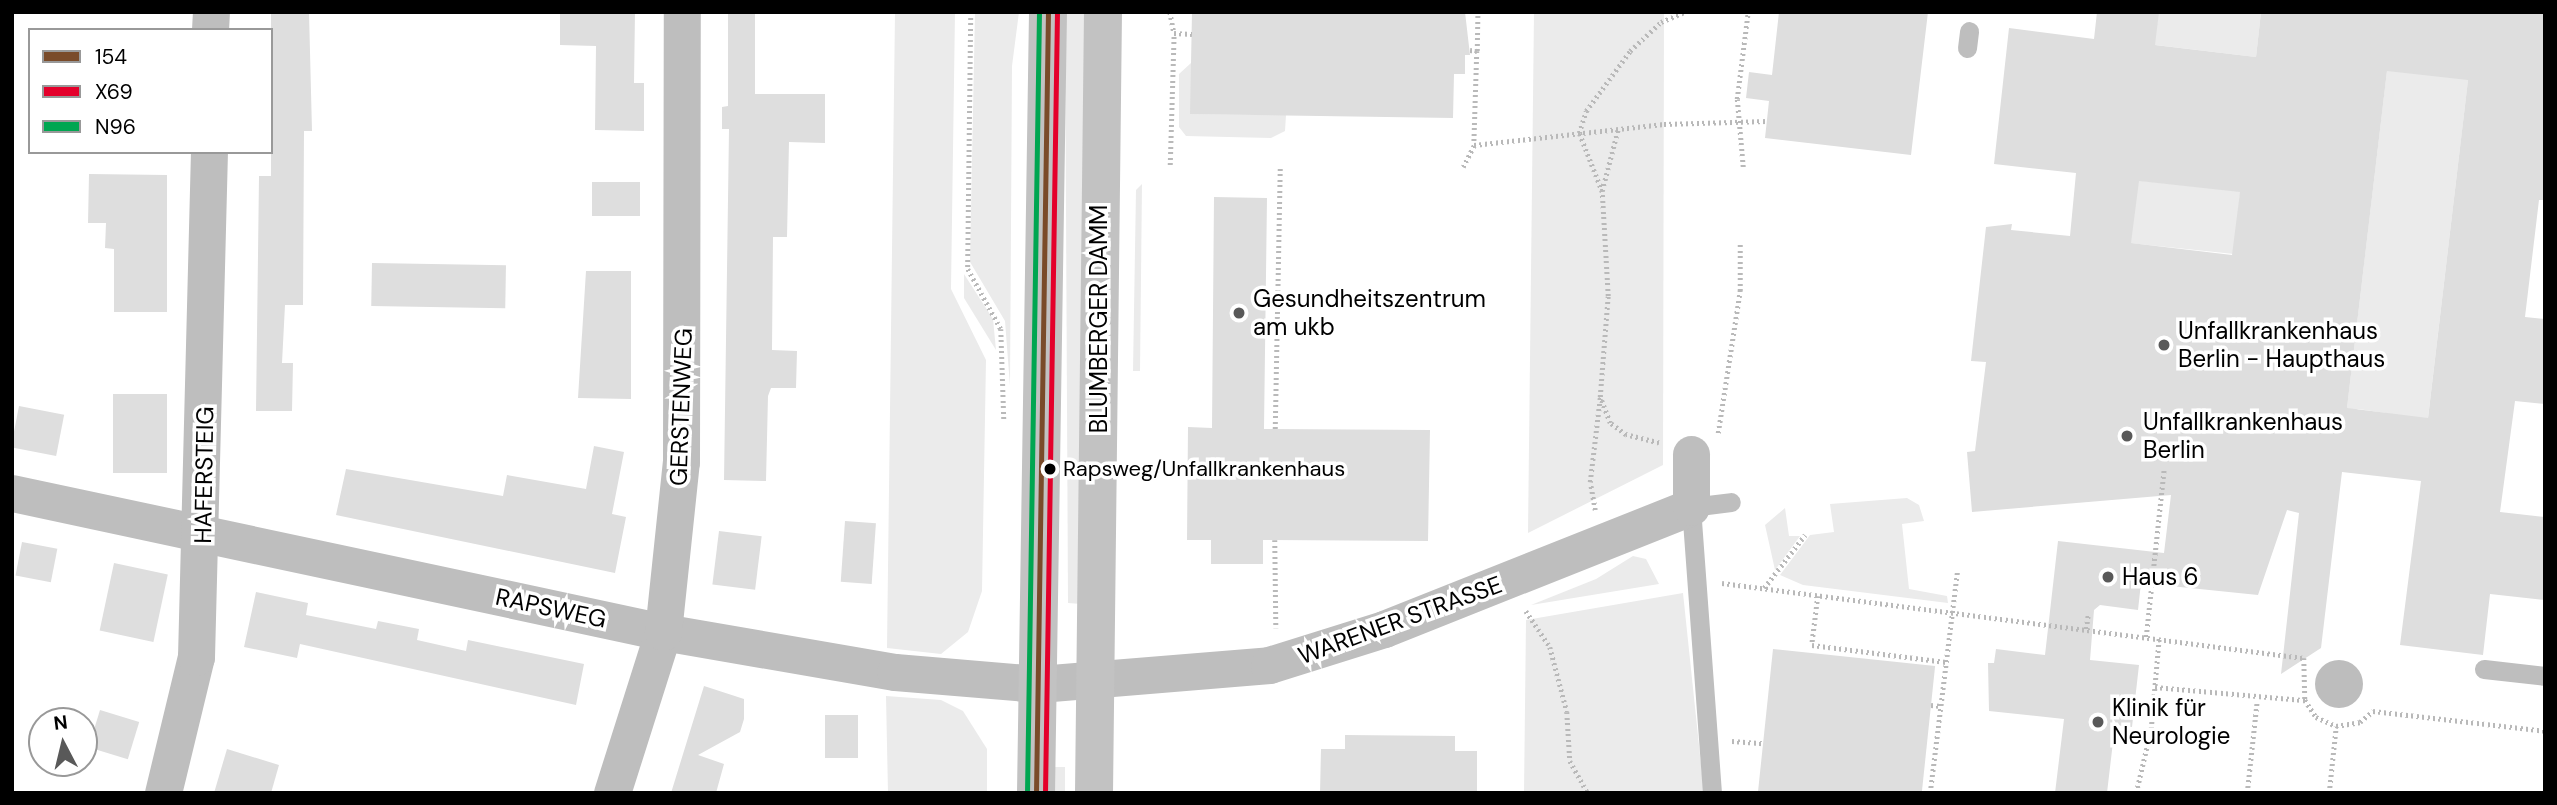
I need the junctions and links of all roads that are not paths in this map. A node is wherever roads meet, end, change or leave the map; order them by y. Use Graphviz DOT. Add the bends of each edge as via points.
graph roads {
  1 [pos="682,12"];
  2 [pos="1048,12"];
  3 [pos="1103,12"];
  4 [pos="209,154"];
  5 [pos="1692,446"];
  6 [pos="12,494"];
  7 [pos="1731,502"];
  8 [pos="1691,507"];
  9 [pos="203,533"];
  10 [pos="663,632"];
  11 [pos="2484,668"];
  12 [pos="2545,676"];
  13 [pos="1096,682"];
  14 [pos="1039,684"];
  15 [pos="163,793"];
  16 [pos="612,793"];
  17 [pos="1036,793"];
  18 [pos="1094,793"];
  19 [pos="1712,793"];
  1 -- 10 [label="street, GERSTENWEG" via="681,462"];
  2 -- 14 [label="main road"];
  3 -- 13 [label="main road, BLUMBERGER DAMM"];
  4 -- 9 [label="street, HAFERSTEIG"];
  5 -- 8 [label="street"];
  6 -- 9 [label="street, RAPSWEG"];
  7 -- 8 [label="lane"];
  8 -- 13 [label="street, WARENER STRASSE" via="1512,581 1282,662"];
  8 -- 19 [label="lane"];
  9 -- 10 [label="street, RAPSWEG"];
  9 -- 15 [label="street, HAFERSTEIG" via="190,698"];
  10 -- 14 [label="street, RAPSWEG" via="895,672"];
  10 -- 16 [label="street, GERSTENWEG"];
  11 -- 12 [label="lane"];
  13 -- 14 [label="street, RAPSWEG"];
  13 -- 18 [label="main road, BLUMBERGER DAMM"];
  14 -- 17 [label="main road"];
}
